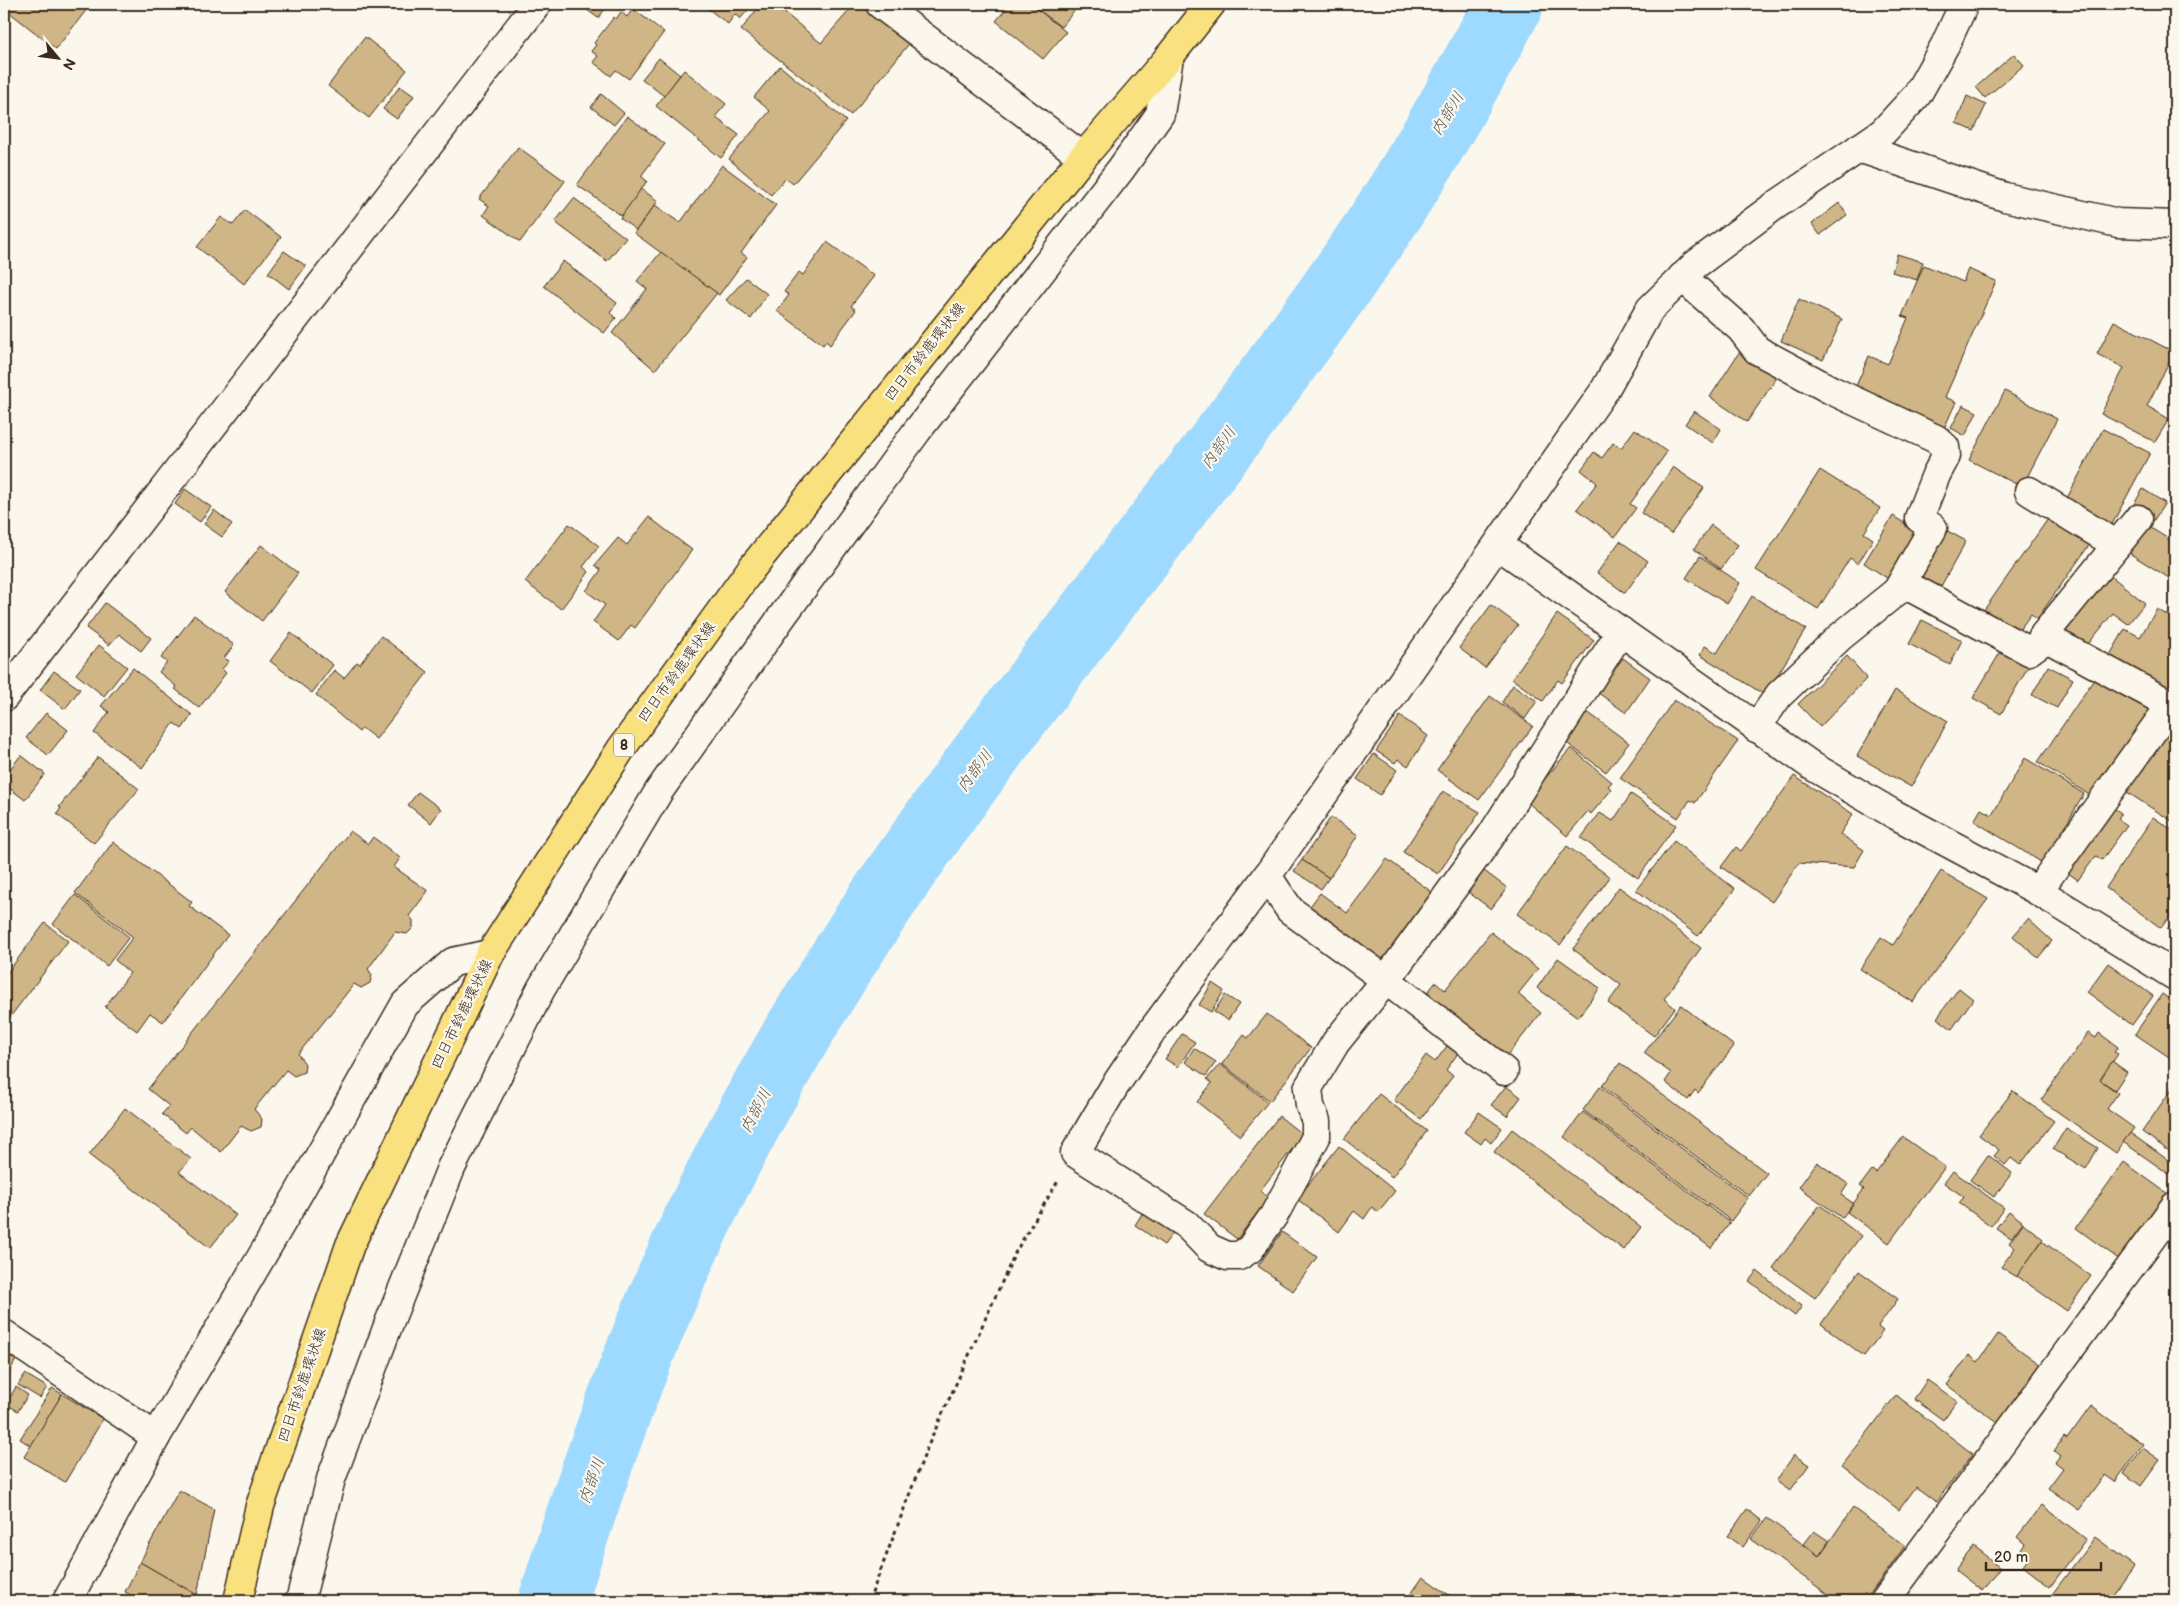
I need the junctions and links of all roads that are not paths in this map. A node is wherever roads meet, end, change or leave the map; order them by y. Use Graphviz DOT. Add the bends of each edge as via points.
graph roads {
  1 [pos="537,4"];
  2 [pos="880,4"];
  3 [pos="1211,4"];
  4 [pos="1964,4"];
  5 [pos="1169,58"];
  6 [pos="1859,148"];
  7 [pos="1082,157"];
  8 [pos="2175,224"];
  9 [pos="1682,276"];
  10 [pos="2029,492"];
  11 [pos="2138,519"];
  12 [pos="1498,545"];
  13 [pos="2117,545"];
  14 [pos="1897,591"];
  15 [pos="1622,631"];
  16 [pos="2047,638"];
  17 [pos="4,696"];
  18 [pos="2173,706"];
  19 [pos="1756,728"];
  20 [pos="1267,876"];
  21 [pos="2038,891"];
  22 [pos="490,954"];
  23 [pos="2175,976"];
  24 [pos="1386,980"];
  25 [pos="1504,1071"];
  26 [pos="2175,1206"];
  27 [pos="4,1334"];
  28 [pos="156,1437"];
  29 [pos="67,1601"];
  30 [pos="238,1601"];
  31 [pos="300,1601"];
  32 [pos="1885,1601"];
  1 -- 17 [label="street"];
  2 -- 7 [label="street"];
  3 -- 5 [label="main road, 四日市鈴鹿環状線 / 8"];
  4 -- 6 [label="street" via="1917,95 1883,132"];
  5 -- 7 [label="main road, 四日市鈴鹿環状線 / 8"];
  5 -- 31 [label="street" via="1160,114 1122,169 917,431 753,658 659,791 541,988 451,1168 389,1323 331,1480"];
  6 -- 8 [label="street" via="2005,197 2118,223"];
  6 -- 9 [label="street" via="1774,206"];
  7 -- 22 [label="main road, 四日市鈴鹿環状線 / 8" via="751,569 621,749"];
  9 -- 12 [label="street" via="1650,309 1604,391"];
  9 -- 14 [label="street" via="1741,329 1757,350 1831,390 1936,439 1945,447 1946,456 1918,518 1933,528"];
  10 -- 13 [label="street"];
  11 -- 13 [label="street"];
  12 -- 15 [label="street"];
  12 -- 20 [label="street"];
  13 -- 16 [label="street" via="2043,636"];
  14 -- 16 [label="street" via="1908,586 2029,651"];
  14 -- 19 [label="street" via="1840,637 1779,695"];
  15 -- 19 [label="street"];
  15 -- 24 [label="street" via="1491,836"];
  16 -- 18 [label="street"];
  18 -- 21 [label="street"];
  19 -- 21 [label="street" via="1892,814"];
  20 -- 24 [label="street" via="1290,910"];
  20 -- 24 [label="street" via="1151,1032 1075,1153 1186,1224 1209,1248 1227,1256 1239,1256 1250,1249 1274,1215 1316,1137 1316,1121 1308,1088 1336,1042"];
  21 -- 23 [label="street"];
  22 -- 28 [label="street" via="454,962 405,1004"];
  22 -- 30 [label="main road, 四日市鈴鹿環状線 / 8" via="350,1245 260,1506"];
  24 -- 25 [label="street"];
  26 -- 32 [label="street"];
  27 -- 28 [label="street"];
  28 -- 29 [label="street"];
}
